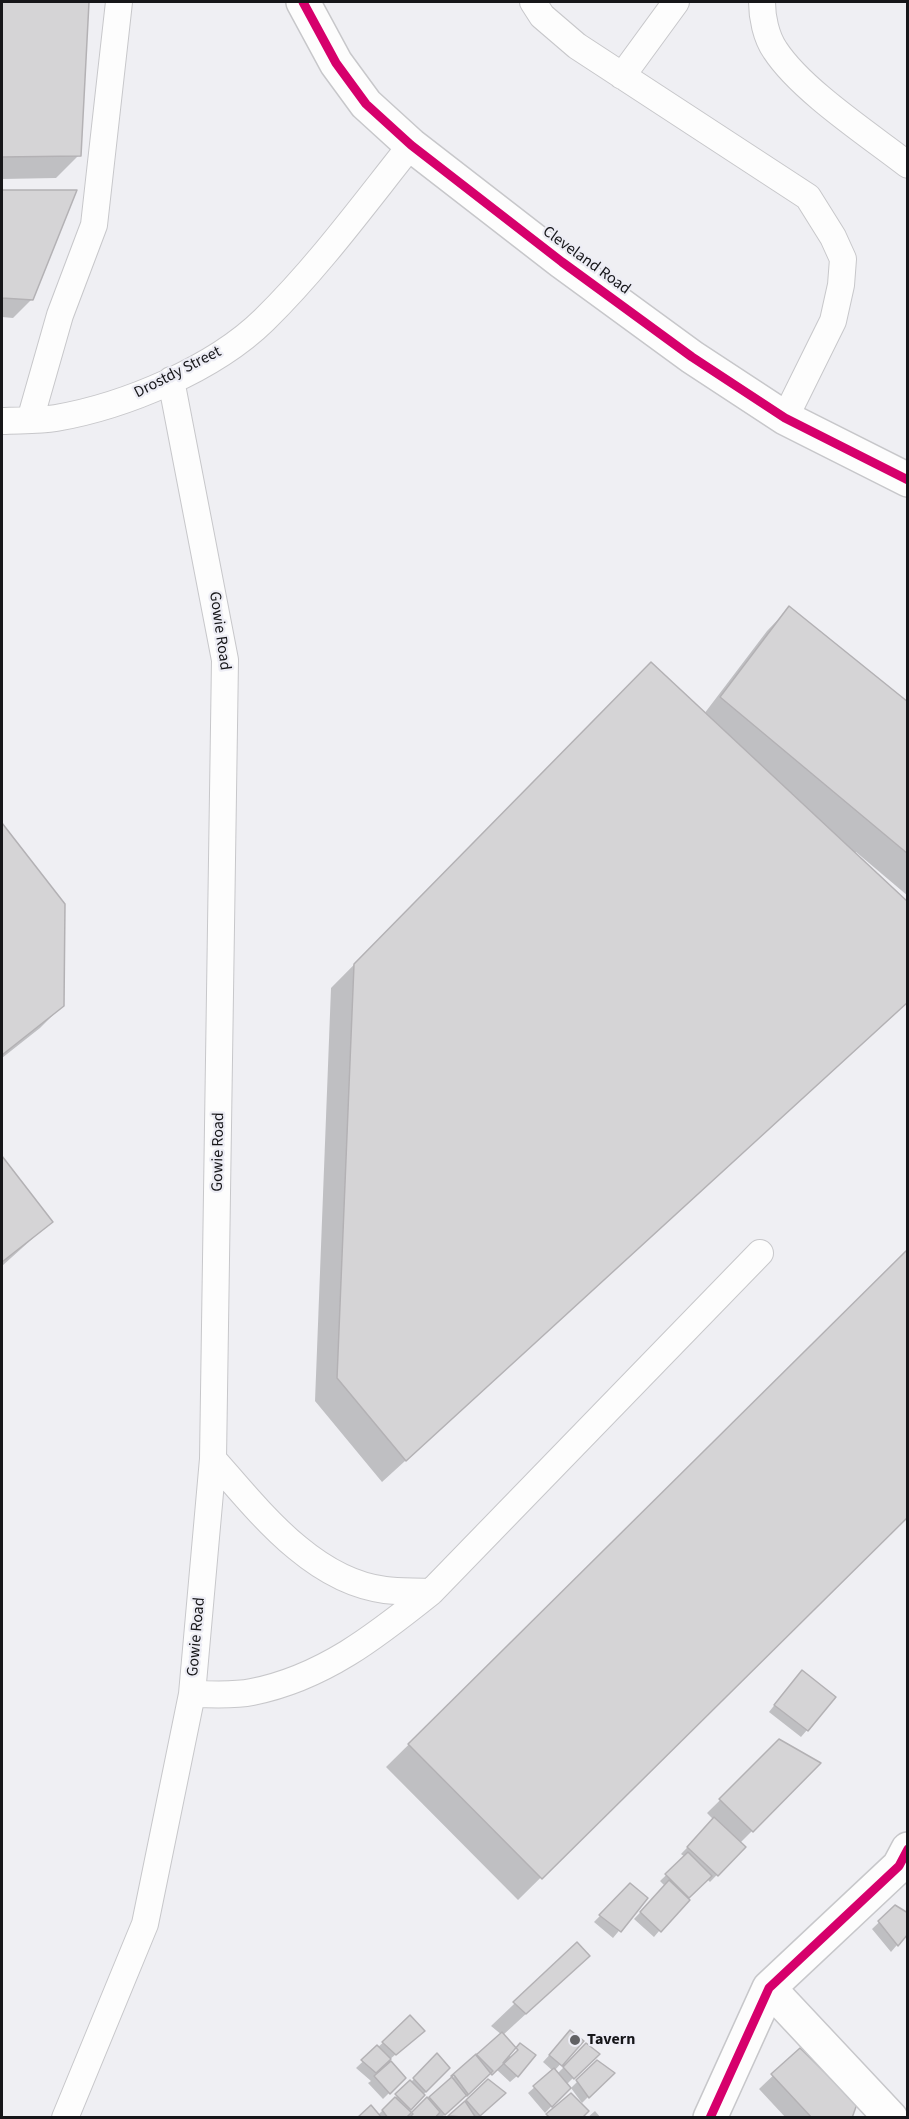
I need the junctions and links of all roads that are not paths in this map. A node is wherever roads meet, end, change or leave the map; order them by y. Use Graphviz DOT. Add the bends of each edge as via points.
graph roads {
  1 [pos="119,2"];
  2 [pos="303,2"];
  3 [pos="533,2"];
  4 [pos="675,2"];
  5 [pos="762,2"];
  6 [pos="622,76"];
  7 [pos="411,145"];
  8 [pos="908,165"];
  9 [pos="171,380"];
  10 [pos="785,418"];
  11 [pos="30,420"];
  12 [pos="2,421"];
  13 [pos="908,480"];
  14 [pos="760,1253"];
  15 [pos="213,1458"];
  16 [pos="431,1592"];
  17 [pos="192,1694"];
  18 [pos="908,1849"];
  19 [pos="769,1988"];
  20 [pos="65,2118"];
  21 [pos="710,2118"];
  22 [pos="891,2118"];
  1 -- 11 [label="lane" via="94,225 60,315"];
  2 -- 7 [label="street, Cleveland Road" via="336,63 360,96"];
  3 -- 6 [label="lane" via="542,16 577,46"];
  4 -- 6 [label="lane"];
  5 -- 8 [label="lane" via="762,16 773,48 792,74"];
  6 -- 10 [label="lane" via="808,197 833,237 843,259 832,321"];
  7 -- 9 [label="lane, Drostdy Street" via="305,276 263,321 218,355"];
  7 -- 10 [label="street, Cleveland Road" via="562,262"];
  9 -- 11 [label="lane, Drostdy Street" via="124,400 56,418"];
  9 -- 15 [label="lane, Gowie Road" via="225,660"];
  10 -- 13 [label="street, Cleveland Road"];
  11 -- 12 [label="lane, Drostdy Street"];
  14 -- 16 [label="lane"];
  15 -- 16 [label="lane" via="256,1507 320,1563 348,1579 384,1590"];
  15 -- 17 [label="lane, Gowie Road"];
  16 -- 17 [label="lane" via="370,1640 291,1682 249,1693"];
  17 -- 20 [label="lane, Gowie Road" via="145,1924"];
  18 -- 19 [label="street" via="899,1866"];
  19 -- 21 [label="street"];
  19 -- 22 [label="street"];
}
